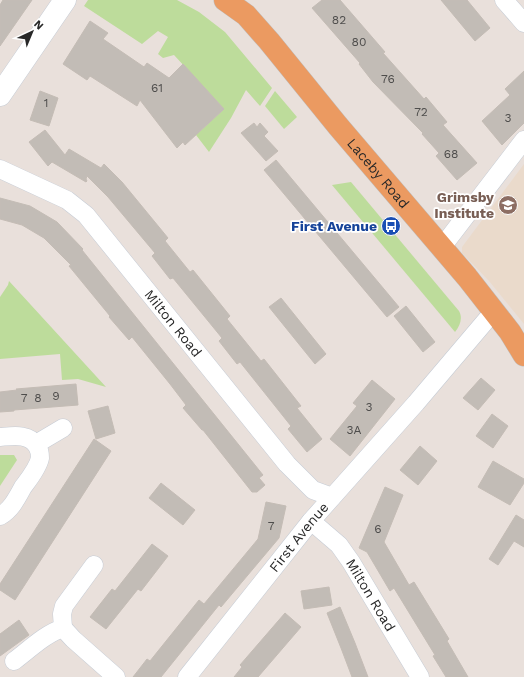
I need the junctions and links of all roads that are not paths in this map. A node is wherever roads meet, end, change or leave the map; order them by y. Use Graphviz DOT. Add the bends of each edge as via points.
graph roads {
  1 [pos="65,0"];
  2 [pos="225,0"];
  3 [pos="504,0"];
  4 [pos="524,23"];
  5 [pos="0,95"];
  6 [pos="524,140"];
  7 [pos="0,169"];
  8 [pos="442,247"];
  9 [pos="494,311"];
  10 [pos="524,355"];
  11 [pos="63,428"];
  12 [pos="0,437"];
  13 [pos="36,444"];
  14 [pos="332,497"];
  15 [pos="0,516"];
  16 [pos="311,521"];
  17 [pos="94,565"];
  18 [pos="64,628"];
  19 [pos="14,661"];
  20 [pos="116,677"];
  21 [pos="187,677"];
  22 [pos="420,677"];
  1 -- 5 [label="street"];
  2 -- 8 [label="highway, Laceby Road" via="251,21"];
  3 -- 4 [label="street"];
  6 -- 8 [label="street"];
  7 -- 14 [label="street, Milton Road" via="67,200 86,215 286,464 313,490"];
  8 -- 9 [label="highway, Laceby Road"];
  9 -- 10 [label="highway, Laceby Road"];
  9 -- 14 [label="street, First Avenue"];
  11 -- 13 [label="street"];
  12 -- 13 [label="street" via="18,436"];
  13 -- 15 [label="street" via="40,456 38,463 12,506"];
  14 -- 16 [label="street, First Avenue"];
  16 -- 21 [label="street, First Avenue"];
  16 -- 22 [label="street, Milton Road" via="339,544"];
  17 -- 18 [label="street" via="64,606"];
  18 -- 19 [label="street" via="56,630"];
  18 -- 20 [label="street"];
}
